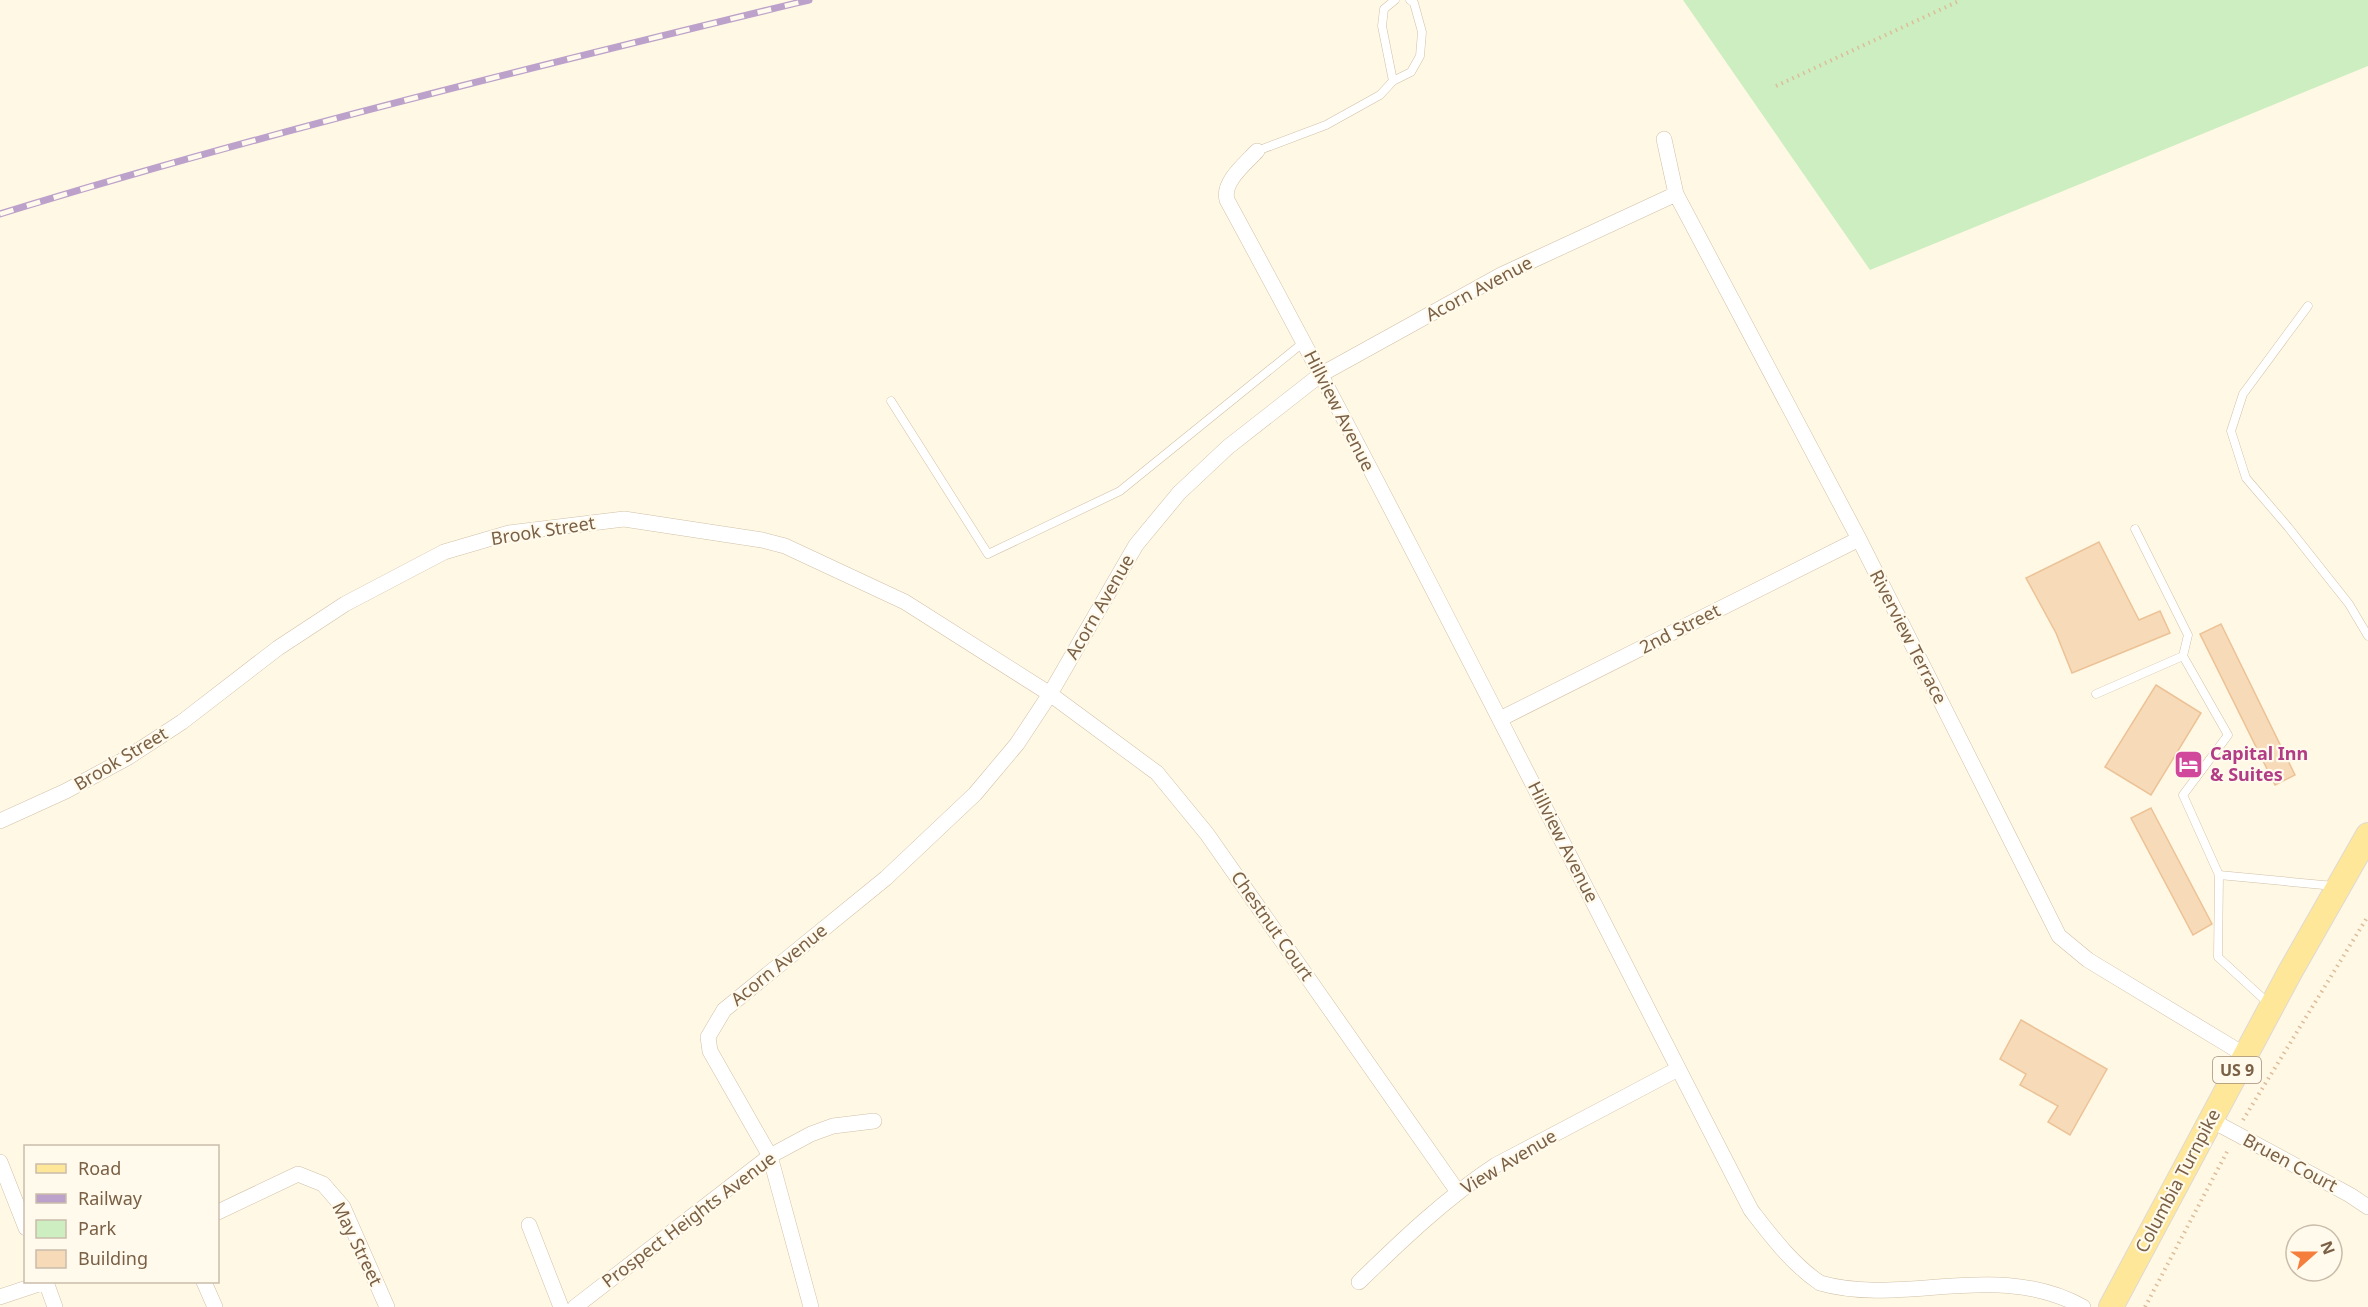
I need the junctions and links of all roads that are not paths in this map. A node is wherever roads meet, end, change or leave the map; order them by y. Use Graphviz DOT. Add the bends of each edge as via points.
graph roads {
  1 [pos="1395,0"];
  2 [pos="1410,0"];
  3 [pos="1393,81"];
  4 [pos="1664,139"];
  5 [pos="1257,151"];
  6 [pos="1676,194"];
  7 [pos="2308,306"];
  8 [pos="1304,342"];
  9 [pos="1320,375"];
  10 [pos="891,401"];
  11 [pos="2135,529"];
  12 [pos="1859,539"];
  13 [pos="2368,636"];
  14 [pos="2183,656"];
  15 [pos="1050,694"];
  16 [pos="2096,694"];
  17 [pos="1500,719"];
  18 [pos="0,821"];
  19 [pos="2368,835"];
  20 [pos="2219,875"];
  21 [pos="2338,886"];
  22 [pos="2272,1006"];
  23 [pos="2245,1055"];
  24 [pos="1678,1069"];
  25 [pos="2211,1120"];
  26 [pos="874,1121"];
  27 [pos="770,1156"];
  28 [pos="0,1162"];
  29 [pos="1458,1192"];
  30 [pos="2368,1207"];
  31 [pos="219,1212"];
  32 [pos="24,1223"];
  33 [pos="529,1225"];
  34 [pos="1359,1282"];
  35 [pos="40,1283"];
  36 [pos="46,1283"];
  37 [pos="205,1283"];
  38 [pos="0,1298"];
  39 [pos="55,1307"];
  40 [pos="214,1307"];
  41 [pos="387,1307"];
  42 [pos="561,1307"];
  43 [pos="575,1307"];
  44 [pos="811,1307"];
  45 [pos="2083,1307"];
  46 [pos="2111,1307"];
  1 -- 3 [label="lane" via="1384,9 1383,26"];
  2 -- 3 [label="lane" via="1422,32 1420,56 1411,72"];
  3 -- 5 [label="lane" via="1380,95 1326,125"];
  4 -- 6 [label="street, Riverview Terrace"];
  5 -- 8 [label="street, Hillview Avenue" via="1227,185 1225,194"];
  6 -- 9 [label="street, Acorn Avenue" via="1501,275"];
  6 -- 12 [label="street, Riverview Terrace"];
  7 -- 13 [label="lane" via="2243,394 2231,431 2246,478 2349,604"];
  8 -- 9 [label="street, Hillview Avenue"];
  8 -- 10 [label="lane" via="1120,491 988,554"];
  9 -- 15 [label="street, Acorn Avenue" via="1228,447 1179,493 1136,544"];
  9 -- 17 [label="street, Hillview Avenue"];
  11 -- 14 [label="lane" via="2188,635"];
  12 -- 17 [label="street, 2nd Street"];
  12 -- 23 [label="street, Riverview Terrace" via="2059,936 2088,960"];
  14 -- 16 [label="lane"];
  14 -- 20 [label="lane" via="2228,735 2182,795"];
  15 -- 18 [label="street, Brook Street" via="904,602 785,546 713,531 612,520 508,533 444,552 345,604 127,758"];
  15 -- 27 [label="street, Acorn Avenue" via="1017,744 975,794 886,878 724,1010 708,1037 710,1051"];
  15 -- 29 [label="street, Chestnut Court" via="1157,773 1171,790 1207,834"];
  17 -- 24 [label="street, Hillview Avenue"];
  19 -- 21 [label="main road, Columbia Turnpike / US 9"];
  20 -- 21 [label="lane"];
  20 -- 22 [label="lane" via="2218,957"];
  21 -- 22 [label="main road, Columbia Turnpike / US 9"];
  22 -- 23 [label="main road, Columbia Turnpike / US 9"];
  23 -- 25 [label="main road, Columbia Turnpike / US 9"];
  24 -- 29 [label="street, View Avenue" via="1496,1166"];
  24 -- 45 [label="street, Hillview Avenue" via="1751,1210 1794,1262 1823,1285 1877,1304 1922,1303 2029,1290 2067,1298"];
  25 -- 30 [label="street, Bruen Court"];
  25 -- 46 [label="main road, Columbia Turnpike / US 9"];
  26 -- 27 [label="street, Prospect Heights Avenue" via="833,1126"];
  27 -- 43 [label="street, Prospect Heights Avenue"];
  27 -- 44 [label="street, Acorn Avenue"];
  28 -- 32 [label="street"];
  29 -- 34 [label="street, View Avenue"];
  31 -- 41 [label="street, May Street" via="298,1174 323,1184 343,1207"];
  33 -- 42 [label="street"];
  35 -- 38 [label="street"];
  36 -- 39 [label="street"];
  37 -- 40 [label="street"];
}
